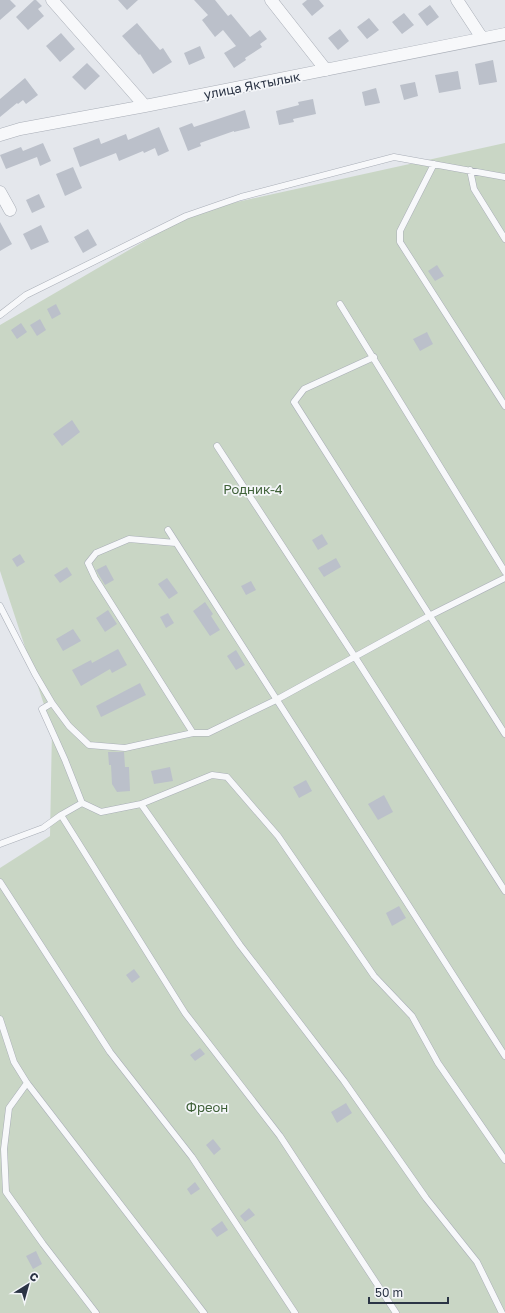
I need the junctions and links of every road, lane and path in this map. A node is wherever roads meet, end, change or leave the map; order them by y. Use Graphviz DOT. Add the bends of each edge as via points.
graph roads {
  1 [pos="52,0"];
  2 [pos="271,0"];
  3 [pos="457,0"];
  4 [pos="505,34"];
  5 [pos="482,38"];
  6 [pos="326,70"];
  7 [pos="145,106"];
  8 [pos="0,135"];
  9 [pos="434,164"];
  10 [pos="470,170"];
  11 [pos="505,177"];
  12 [pos="0,192"];
  13 [pos="10,210"];
  14 [pos="505,239"];
  15 [pos="340,304"];
  16 [pos="0,315"];
  17 [pos="374,357"];
  18 [pos="505,406"];
  19 [pos="217,446"];
  20 [pos="168,530"];
  21 [pos="176,543"];
  22 [pos="505,572"];
  23 [pos="505,578"];
  24 [pos="0,606"];
  25 [pos="429,616"];
  26 [pos="355,657"];
  27 [pos="276,700"];
  28 [pos="52,703"];
  29 [pos="193,733"];
  30 [pos="505,734"];
  31 [pos="82,803"];
  32 [pos="141,804"];
  33 [pos="61,815"];
  34 [pos="0,844"];
  35 [pos="0,882"];
  36 [pos="505,891"];
  37 [pos="0,1019"];
  38 [pos="505,1056"];
  39 [pos="27,1083"];
  40 [pos="505,1160"];
  41 [pos="96,1313"];
  42 [pos="204,1313"];
  43 [pos="295,1313"];
  44 [pos="396,1313"];
  45 [pos="502,1313"];
  1 -- 7 [label="street"];
  2 -- 6 [label="street"];
  3 -- 5 [label="street"];
  4 -- 5 [label="street, улица Яктылык"];
  5 -- 6 [label="street, улица Яктылык"];
  6 -- 7 [label="street, улица Яктылык"];
  7 -- 8 [label="street, улица Яктылык"];
  9 -- 10 [label="lane"];
  9 -- 16 [label="lane" via="394,157 241,196 186,216 151,233 26,295"];
  9 -- 18 [label="lane" via="400,231 400,242"];
  10 -- 11 [label="lane"];
  10 -- 14 [label="lane" via="474,189"];
  12 -- 13 [label="street"];
  15 -- 17 [label="lane"];
  17 -- 22 [label="lane"];
  17 -- 25 [label="lane" via="304,389 294,402"];
  19 -- 26 [label="lane"];
  20 -- 21 [label="lane"];
  21 -- 27 [label="lane"];
  21 -- 29 [label="lane" via="128,539 96,553 88,563 94,578"];
  23 -- 25 [label="lane"];
  24 -- 28 [label="lane"];
  25 -- 26 [label="lane"];
  25 -- 30 [label="lane"];
  26 -- 27 [label="lane"];
  26 -- 36 [label="lane"];
  27 -- 29 [label="lane" via="208,733"];
  27 -- 38 [label="lane"];
  28 -- 29 [label="lane" via="69,726 89,745 125,748"];
  28 -- 31 [label="lane" via="42,709"];
  31 -- 32 [label="lane" via="101,812"];
  31 -- 33 [label="lane"];
  32 -- 40 [label="lane" via="212,775 227,776 278,836 374,976 412,1016 438,1063"];
  32 -- 45 [label="lane" via="240,945 344,1081 426,1198 477,1262"];
  33 -- 34 [label="lane" via="43,828"];
  33 -- 44 [label="lane" via="185,1013 280,1136"];
  35 -- 43 [label="lane" via="110,1052 192,1157"];
  37 -- 39 [label="lane" via="14,1062"];
  39 -- 41 [label="lane" via="9,1108 4,1149 6,1192"];
  39 -- 42 [label="lane"];
}
